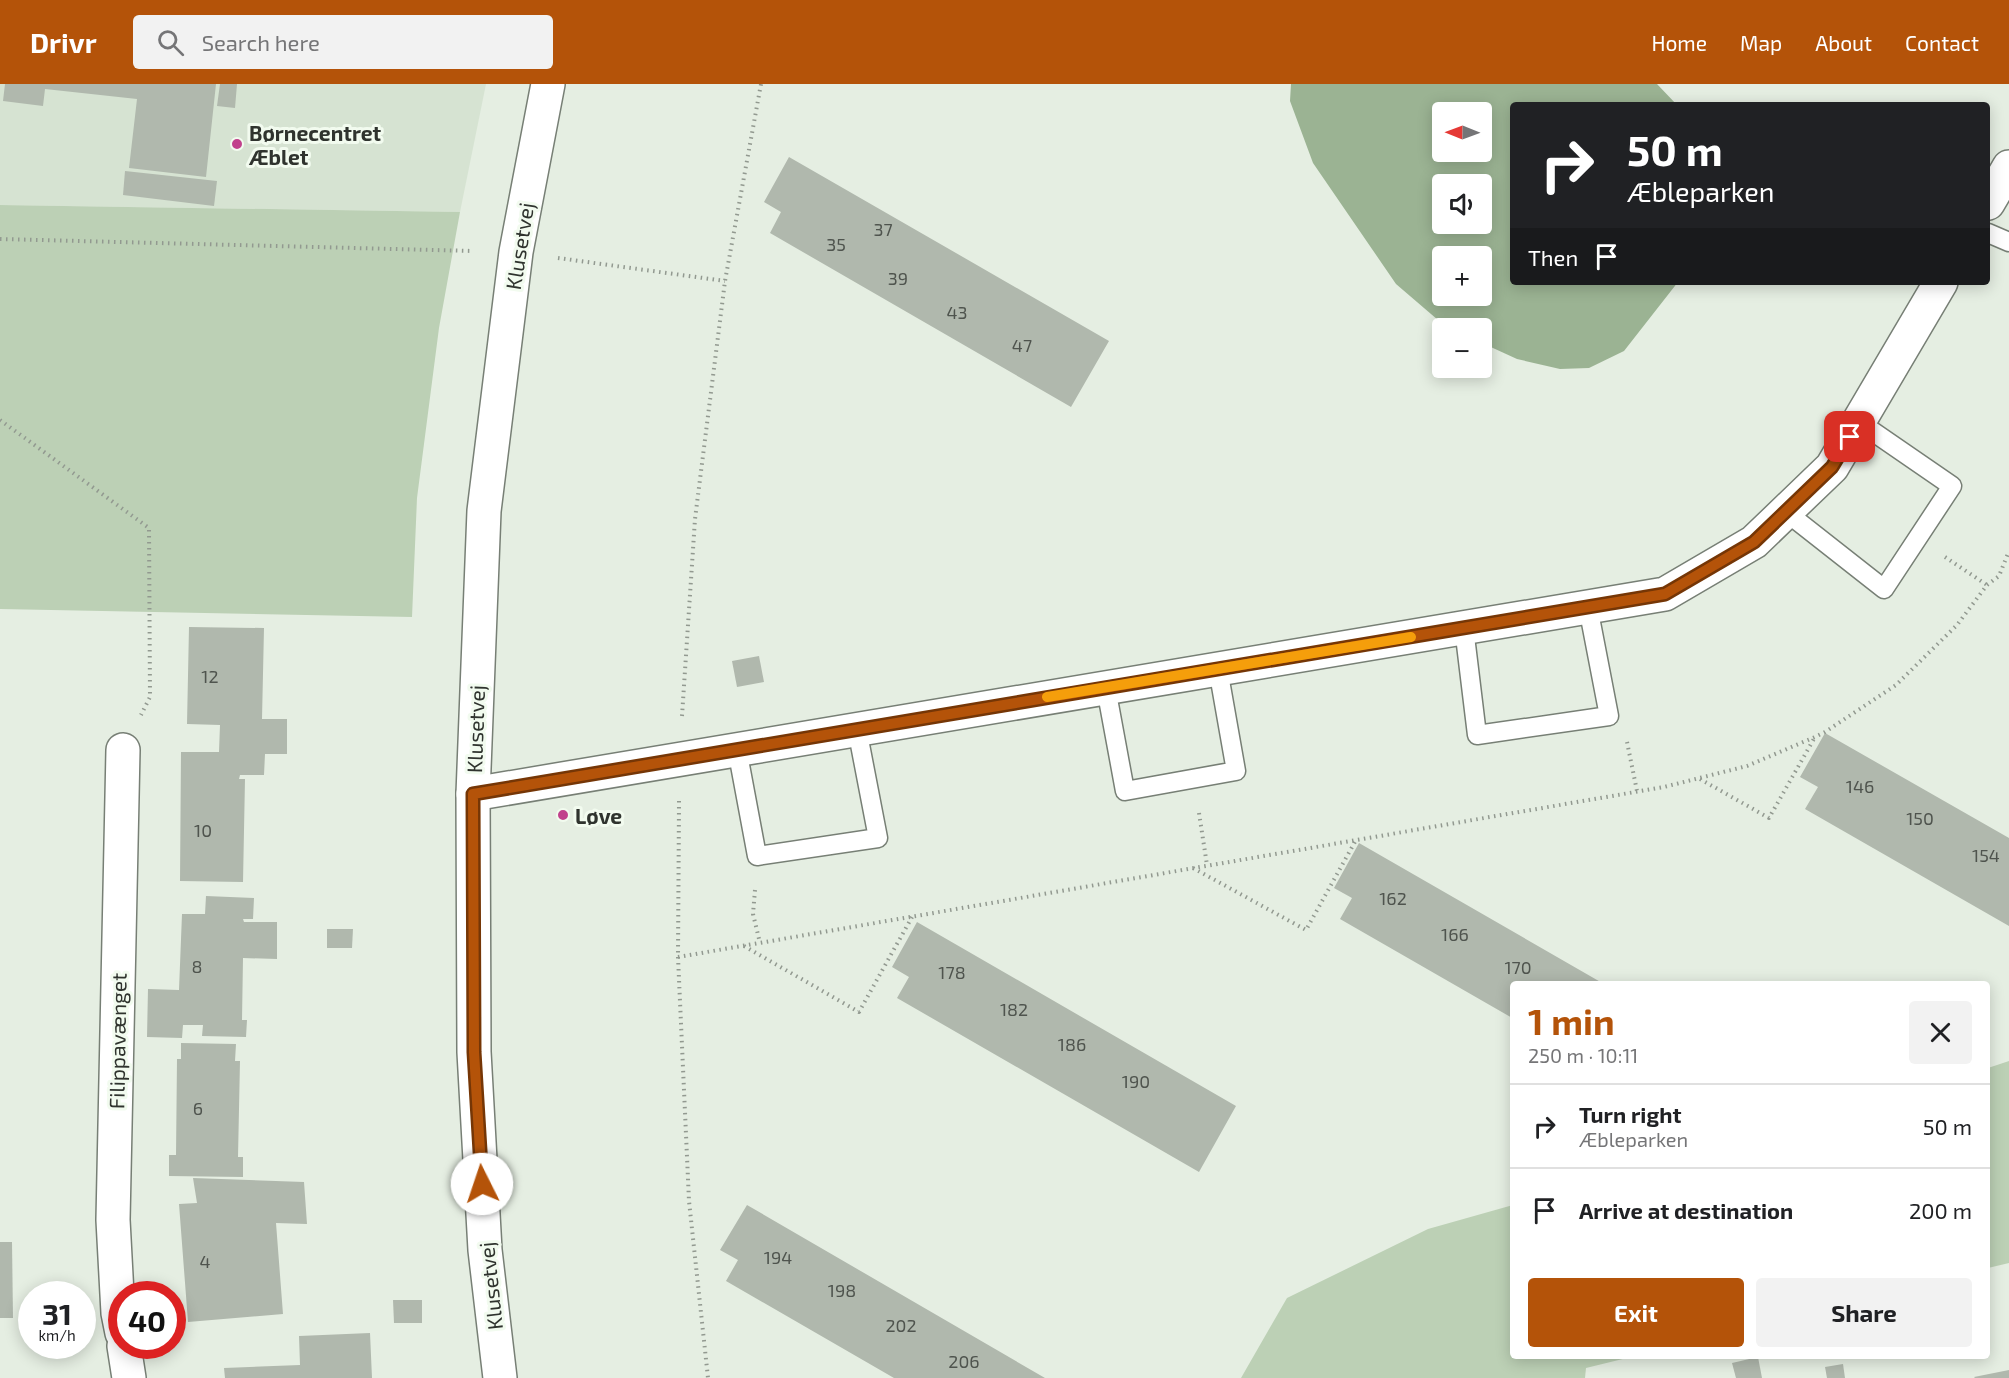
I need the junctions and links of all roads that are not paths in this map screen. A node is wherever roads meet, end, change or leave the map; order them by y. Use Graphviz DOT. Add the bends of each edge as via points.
graph roads {
  1 [pos="548,84"];
  2 [pos="2009,166"];
  3 [pos="1990,199"];
  4 [pos="1990,234"];
  5 [pos="2009,242"];
  6 [pos="1939,285"];
  7 [pos="1859,422"];
  8 [pos="1786,512"];
  9 [pos="1588,607"];
  10 [pos="1464,628"];
  11 [pos="1218,669"];
  12 [pos="1106,688"];
  13 [pos="857,729"];
  14 [pos="737,749"];
  15 [pos="123,750"];
  16 [pos="473,794"];
  17 [pos="116,1281"];
  18 [pos="126,1359"];
  19 [pos="129,1378"];
  20 [pos="500,1378"];
  1 -- 16 [label="street, Klusetvej" via="516,252 484,511"];
  2 -- 3 [label="street"];
  4 -- 5 [label="lane"];
  6 -- 7 [label="street"];
  7 -- 8 [label="street" via="1832,467"];
  7 -- 8 [label="lane" via="1952,486 1884,589"];
  8 -- 9 [label="street" via="1754,542 1665,594"];
  9 -- 10 [label="street"];
  9 -- 10 [label="lane" via="1609,716 1477,735"];
  10 -- 11 [label="street"];
  11 -- 12 [label="street"];
  11 -- 12 [label="lane" via="1236,771 1125,791"];
  12 -- 13 [label="street"];
  13 -- 14 [label="street"];
  13 -- 14 [label="lane" via="878,838 757,856"];
  14 -- 16 [label="street"];
  15 -- 17 [label="street, Filippavænget" via="113,1220"];
  16 -- 20 [label="street, Klusetvej" via="474,1052 485,1250"];
  18 -- 19 [label="street"];
}
